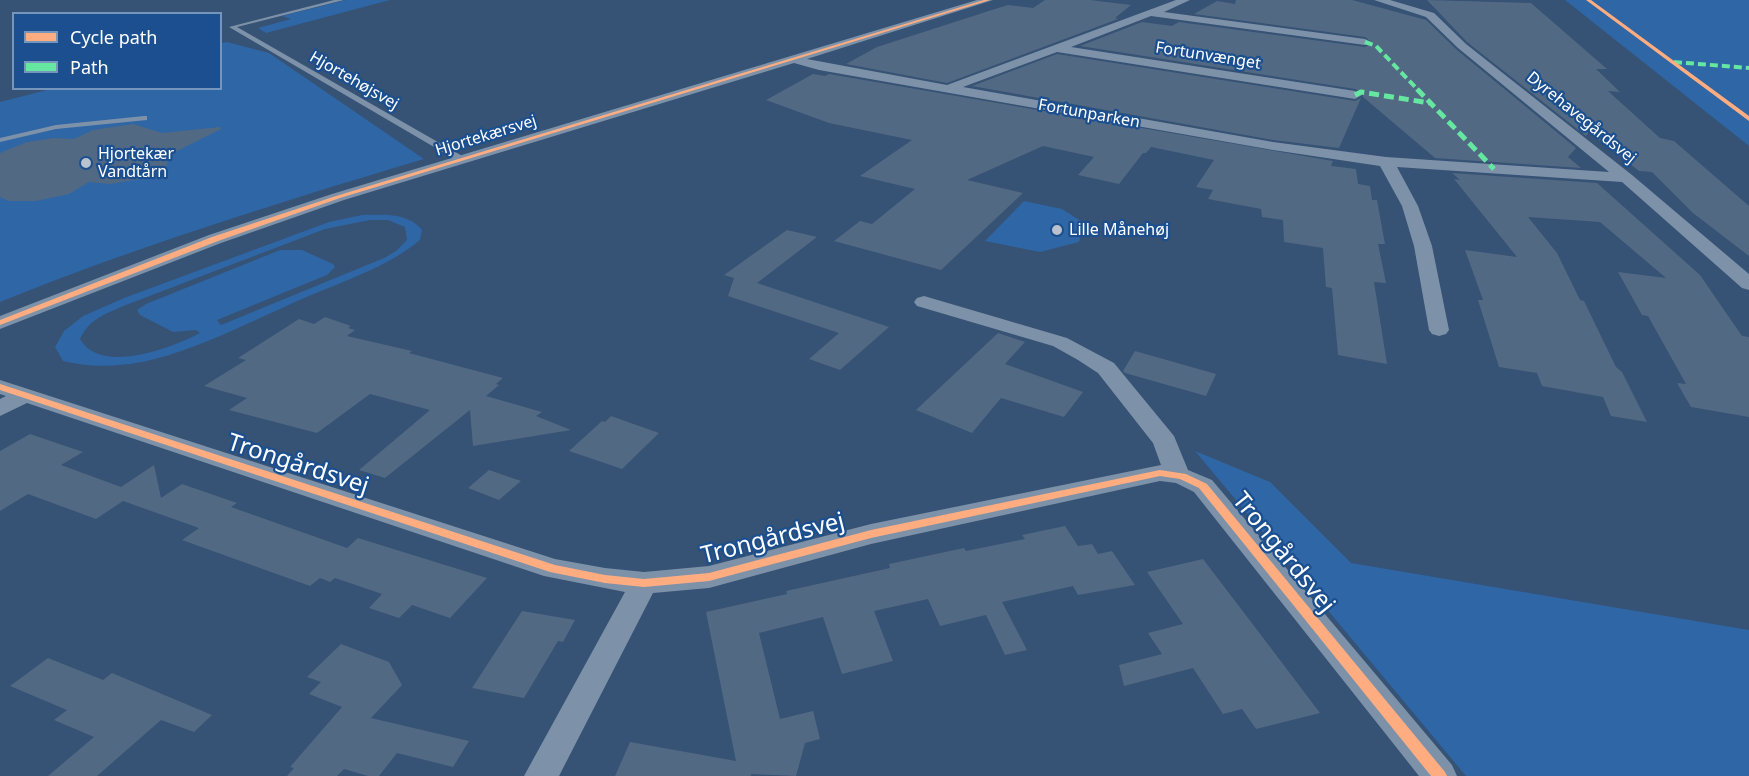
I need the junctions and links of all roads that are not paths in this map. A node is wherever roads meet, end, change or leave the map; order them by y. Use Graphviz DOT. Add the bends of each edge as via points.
graph roads {
  1 [pos="341,0"];
  2 [pos="988,0"];
  3 [pos="1185,0"];
  4 [pos="1379,0"];
  5 [pos="1415,4"];
  6 [pos="1149,13"];
  7 [pos="1365,42"];
  8 [pos="1056,48"];
  9 [pos="793,59"];
  10 [pos="947,89"];
  11 [pos="1355,95"];
  12 [pos="144,118"];
  13 [pos="0,140"];
  14 [pos="461,159"];
  15 [pos="1386,162"];
  16 [pos="1626,178"];
  17 [pos="1749,284"];
  18 [pos="924,302"];
  19 [pos="0,323"];
  20 [pos="1439,330"];
  21 [pos="12,392"];
  22 [pos="0,409"];
  23 [pos="1177,474"];
  24 [pos="644,583"];
  25 [pos="541,776"];
  26 [pos="1440,776"];
  1 -- 14 [label="lane, Hjortehøjsvej" via="232,27"];
  2 -- 9 [label="street, Hjortekærsvej"];
  3 -- 6 [label="street, Fortunvænget"];
  4 -- 5 [label="street, Dyrehavegårdsvej"];
  5 -- 16 [label="street, Dyrehavegårdsvej"];
  6 -- 7 [label="street, Fortunvænget"];
  6 -- 8 [label="street, Fortunvænget"];
  8 -- 10 [label="street, Fortunvænget"];
  8 -- 11 [label="street, Fortunvænget"];
  9 -- 10 [label="street, Fortunparken"];
  9 -- 14 [label="street, Hjortekærsvej"];
  10 -- 15 [label="street, Fortunparken"];
  12 -- 13 [label="lane" via="56,127"];
  14 -- 19 [label="street, Hjortekærsvej" via="215,239"];
  15 -- 16 [label="street, Fortunparken"];
  15 -- 20 [label="street" via="1410,206 1424,246"];
  16 -- 17 [label="street, Dyrehavegårdsvej"];
  18 -- 23 [label="street" via="1060,342 1106,368 1165,441"];
  21 -- 22 [label="street, Trongårdsvej"];
  21 -- 24 [label="street, Trongårdsvej" via="554,569"];
  23 -- 24 [label="street, Trongårdsvej" via="1160,474 871,534 709,578"];
  23 -- 26 [label="street, Trongårdsvej" via="1203,486"];
  24 -- 25 [label="street"];
}
